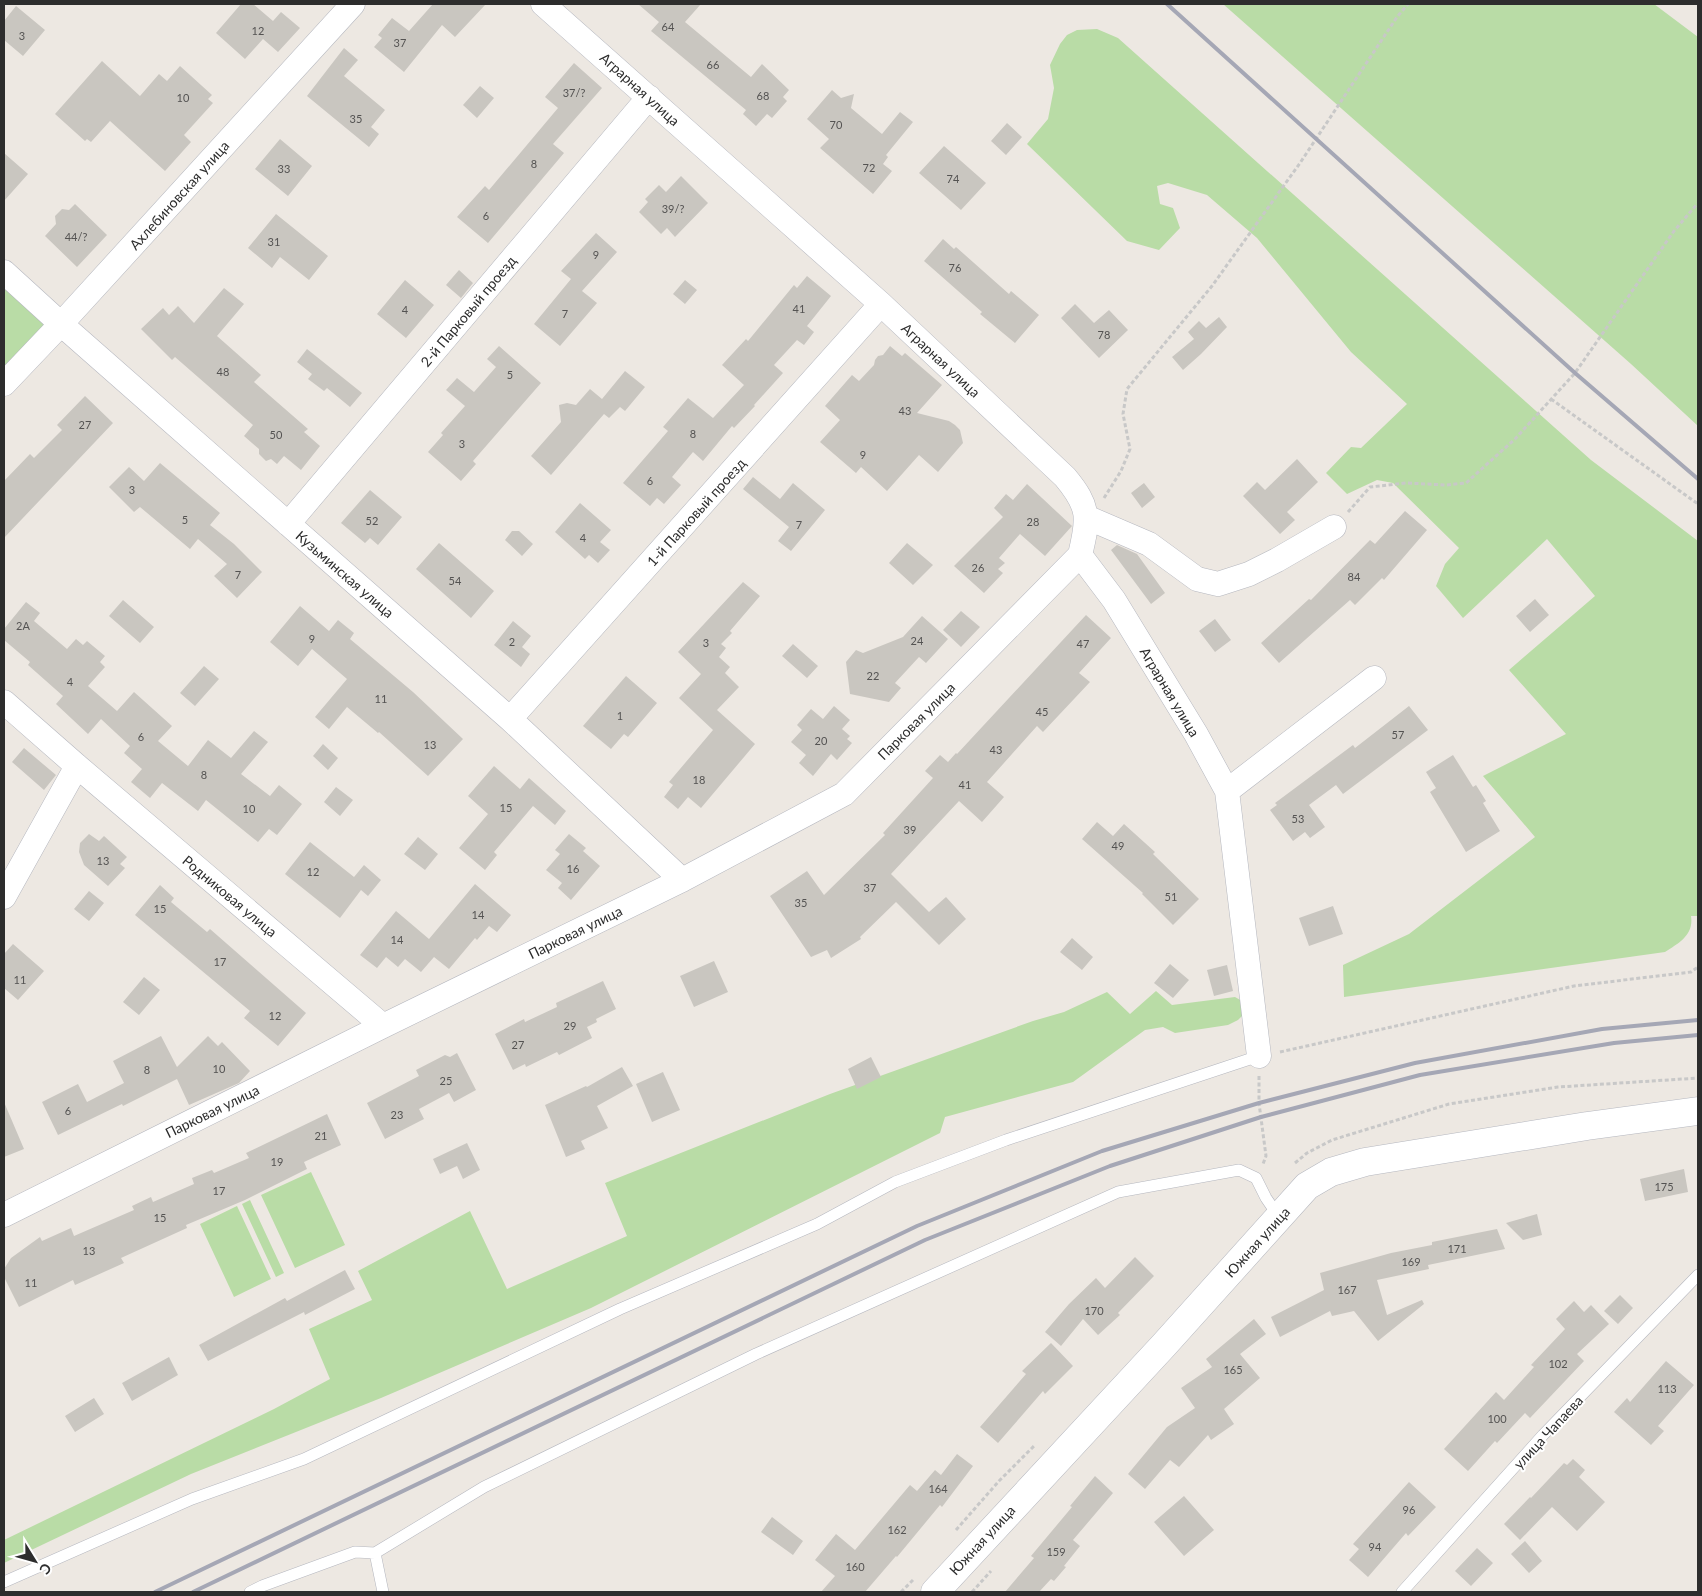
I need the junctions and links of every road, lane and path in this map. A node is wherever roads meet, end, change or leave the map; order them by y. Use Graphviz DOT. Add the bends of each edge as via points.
graph roads {
  1 [pos="353,4"];
  2 [pos="543,4"];
  3 [pos="1408,4"];
  4 [pos="649,97"];
  5 [pos="1698,203"];
  6 [pos="4,272"];
  7 [pos="882,304"];
  8 [pos="61,324"];
  9 [pos="4,384"];
  10 [pos="1551,399"];
  11 [pos="1698,504"];
  12 [pos="1086,517"];
  13 [pos="288,524"];
  14 [pos="1334,527"];
  15 [pos="1080,555"];
  16 [pos="1374,678"];
  17 [pos="4,702"];
  18 [pos="510,719"];
  19 [pos="77,766"];
  20 [pos="1227,791"];
  21 [pos="682,880"];
  22 [pos="4,897"];
  23 [pos="1698,967"];
  24 [pos="383,1026"];
  25 [pos="1259,1056"];
  26 [pos="1698,1111"];
  27 [pos="1256,1178"];
  28 [pos="4,1215"];
  29 [pos="1279,1217"];
  30 [pos="1698,1275"];
  31 [pos="375,1553"];
  32 [pos="992,1570"];
  33 [pos="4,1582"];
  34 [pos="250,1592"];
  35 [pos="383,1592"];
  36 [pos="935,1592"];
  37 [pos="972,1592"];
  38 [pos="1402,1592"];
  1 -- 8 [label="street, Ахлебиновская улица"];
  2 -- 4 [label="street, Аграрная улица"];
  3 -- 12 [label="path" via="1212,286 1127,389 1123,414 1130,449 1104,498"];
  4 -- 7 [label="street, Аграрная улица"];
  4 -- 13 [label="street, 2-й Парковый проезд"];
  5 -- 10 [label="path" via="1674,231 1575,373"];
  6 -- 8 [label="street, Кузьминская улица"];
  7 -- 12 [label="street, Аграрная улица" via="1065,477 1080,494"];
  7 -- 18 [label="street, 1-й Парковый проезд"];
  8 -- 9 [label="street, Ахлебиновская улица"];
  8 -- 13 [label="street, Кузьминская улица"];
  10 -- 11 [label="path"];
  10 -- 14 [label="path" via="1515,439 1466,483 1370,487"];
  12 -- 14 [label="street" via="1149,544 1197,580 1218,584 1249,574"];
  12 -- 15 [label="street, Аграрная улица"];
  13 -- 18 [label="street, Кузьминская улица"];
  15 -- 20 [label="street, Аграрная улица" via="1119,608"];
  15 -- 21 [label="street, Парковая улица" via="844,794"];
  16 -- 20 [label="street"];
  17 -- 19 [label="street, Родниковая улица"];
  18 -- 21 [label="street, Кузьминская улица"];
  19 -- 22 [label="street"];
  19 -- 24 [label="street, Родниковая улица"];
  20 -- 25 [label="street, Аграрная улица"];
  21 -- 24 [label="street, Парковая улица"];
  23 -- 25 [label="path" via="1690,972 1574,986"];
  24 -- 28 [label="street, Парковая улица"];
  25 -- 27 [label="path" via="1259,1103 1266,1156"];
  25 -- 33 [label="lane" via="1006,1140 895,1182 817,1224 620,1309 304,1459 192,1499"];
  26 -- 29 [label="street, Южная улица" via="1364,1162 1331,1172 1308,1186"];
  27 -- 29 [label="lane"];
  27 -- 31 [label="lane" via="1239,1170 1118,1192 756,1354 484,1487"];
  29 -- 36 [label="street, Южная улица"];
  30 -- 38 [label="lane, улица Чапаева" via="1543,1436"];
  31 -- 34 [label="lane" via="355,1552"];
  31 -- 35 [label="lane"];
  32 -- 37 [label="path"];
}
